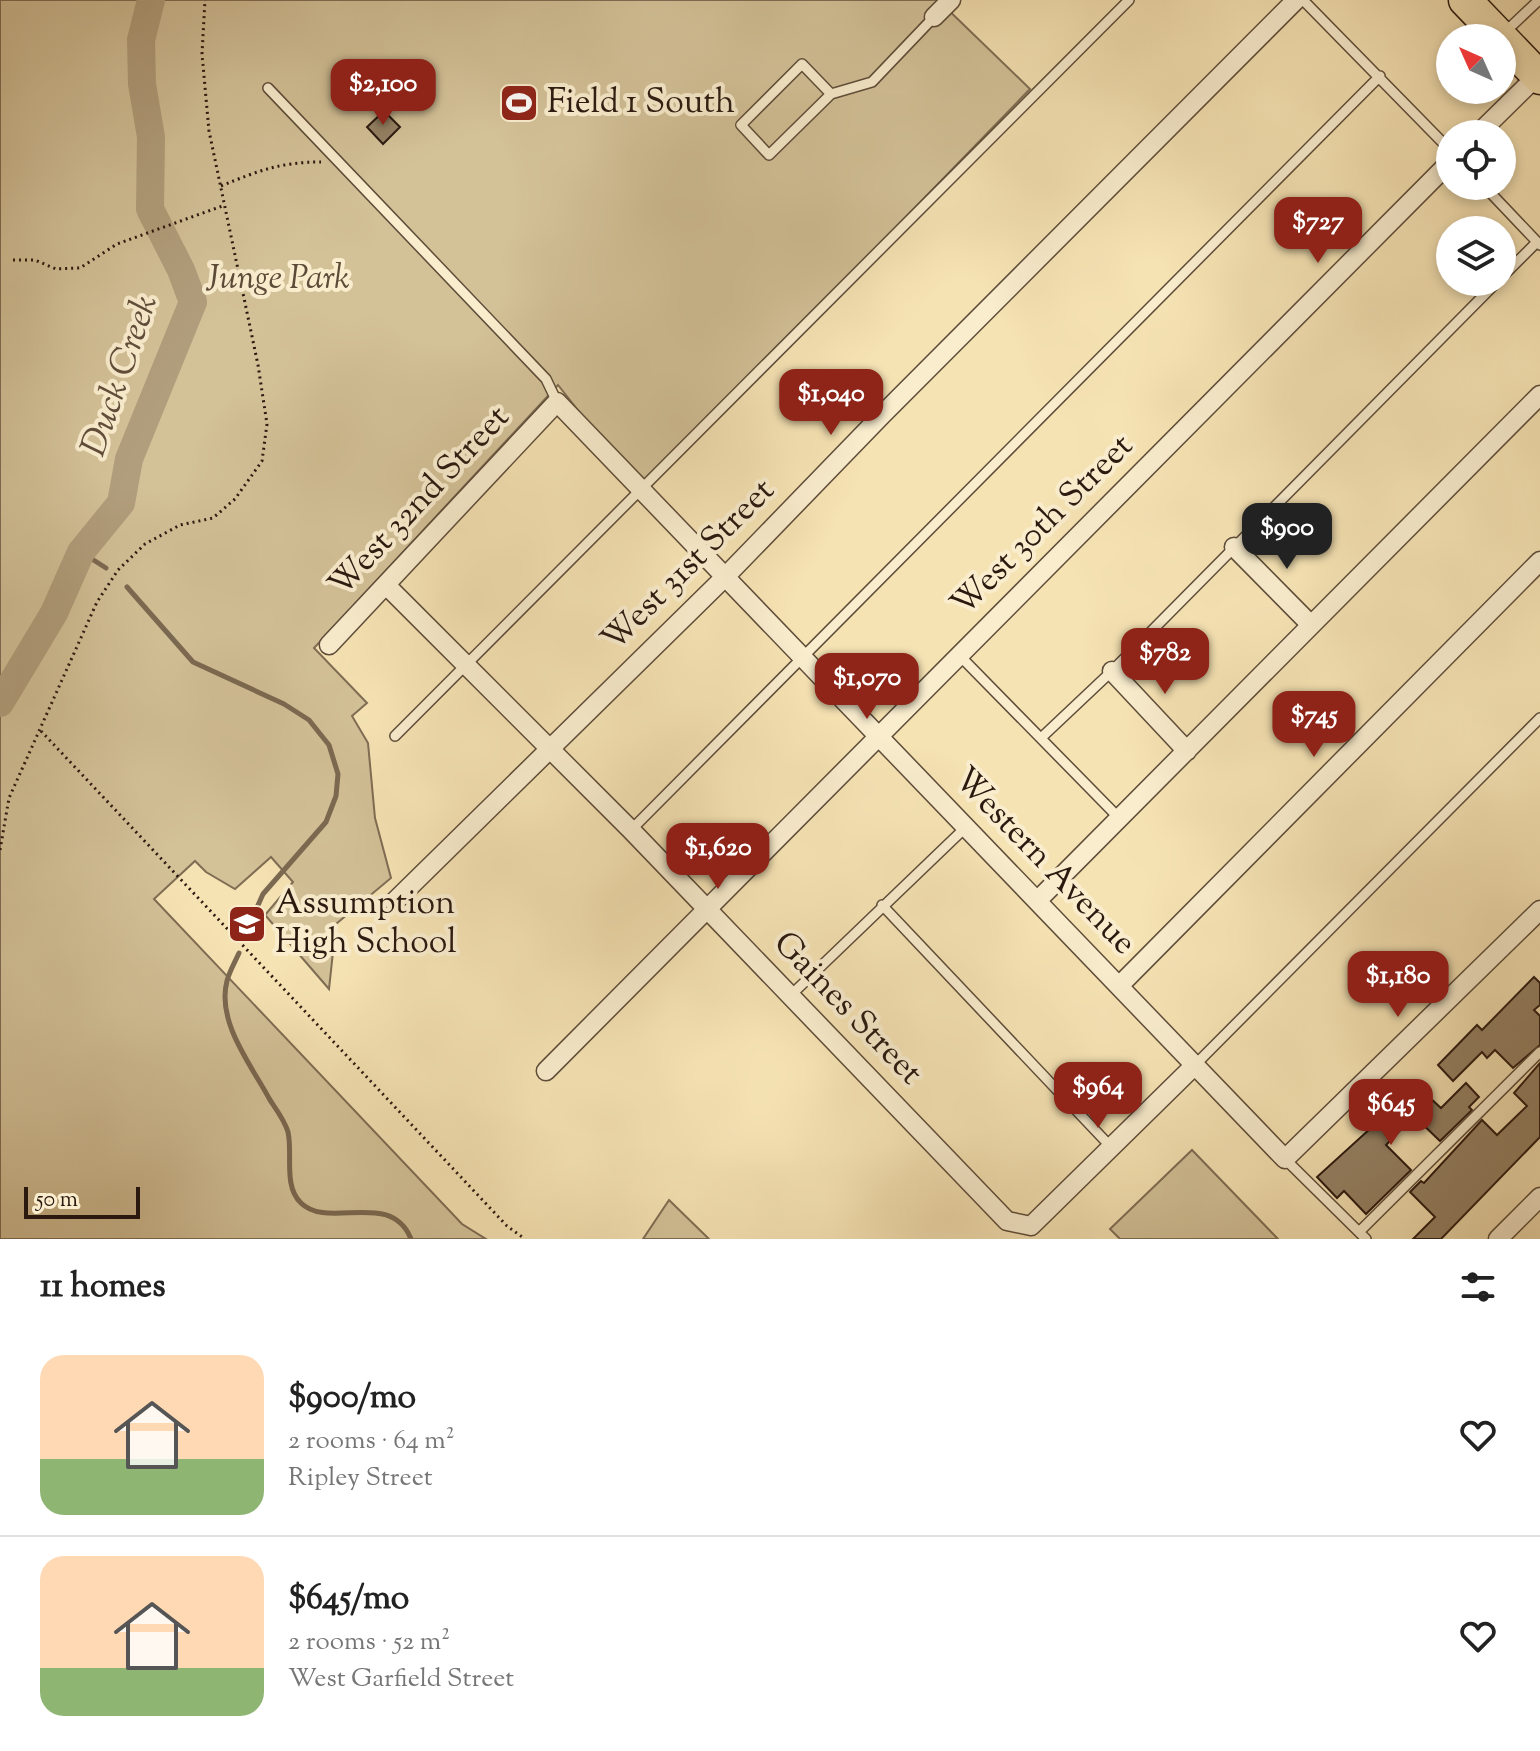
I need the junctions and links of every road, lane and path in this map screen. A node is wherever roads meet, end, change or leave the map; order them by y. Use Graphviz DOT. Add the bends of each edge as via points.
graph roads {
  1 [pos="205,0"];
  2 [pos="951,0"];
  3 [pos="1129,0"];
  4 [pos="1296,0"];
  5 [pos="1303,0"];
  6 [pos="1465,0"];
  7 [pos="1539,0"];
  8 [pos="934,17"];
  9 [pos="1489,24"];
  10 [pos="1514,24"];
  11 [pos="1516,52"];
  12 [pos="1380,76"];
  13 [pos="1539,76"];
  14 [pos="268,88"];
  15 [pos="831,94"];
  16 [pos="1493,120"];
  17 [pos="1436,135"];
  18 [pos="339,162"];
  19 [pos="1436,176"];
  20 [pos="221,186"];
  21 [pos="1497,200"];
  22 [pos="225,205"];
  23 [pos="1538,243"];
  24 [pos="13,260"];
  25 [pos="1516,264"];
  26 [pos="1483,296"];
  27 [pos="1540,395"];
  28 [pos="557,402"];
  29 [pos="641,490"];
  30 [pos="1234,547"];
  31 [pos="1540,561"];
  32 [pos="725,577"];
  33 [pos="387,586"];
  34 [pos="1310,624"];
  35 [pos="329,645"];
  36 [pos="960,656"];
  37 [pos="803,658"];
  38 [pos="467,666"];
  39 [pos="1112,671"];
  40 [pos="1540,718"];
  41 [pos="41,731"];
  42 [pos="395,736"];
  43 [pos="880,738"];
  44 [pos="1041,738"];
  45 [pos="550,749"];
  46 [pos="1187,751"];
  47 [pos="1120,819"];
  48 [pos="966,827"];
  49 [pos="631,830"];
  50 [pos="0,850"];
  51 [pos="1037,901"];
  52 [pos="394,902"];
  53 [pos="882,905"];
  54 [pos="707,909"];
  55 [pos="1536,921"];
  56 [pos="1119,986"];
  57 [pos="790,996"];
  58 [pos="1540,1052"];
  59 [pos="1195,1065"];
  60 [pos="546,1071"];
  61 [pos="1111,1147"];
  62 [pos="1285,1159"];
  63 [pos="1540,1197"];
  64 [pos="1362,1236"];
  65 [pos="1506,1236"];
  66 [pos="525,1239"];
  1 -- 20 [label="path" via="202,54 209,131"];
  2 -- 8 [label="street"];
  3 -- 29 [label="lane"];
  4 -- 32 [label="street, West 31st Street"];
  5 -- 12 [label="lane"];
  6 -- 9 [label="highway"];
  7 -- 10 [label="lane"];
  8 -- 15 [label="lane" via="872,82"];
  11 -- 13 [label="highway"];
  12 -- 17 [label="lane"];
  12 -- 37 [label="lane"];
  13 -- 16 [label="street"];
  14 -- 18 [label="lane"];
  15 -- 15 [label="lane" via="802,64 741,125 769,155"];
  18 -- 20 [label="path" via="264,167"];
  18 -- 28 [label="lane" via="546,379"];
  19 -- 36 [label="street, West 30th Street"];
  20 -- 22 [label="path"];
  21 -- 23 [label="lane"];
  22 -- 24 [label="path" via="134,237 80,268"];
  22 -- 41 [label="path" via="267,424 262,461 235,499 213,518 180,525 145,544 118,570 97,602"];
  23 -- 25 [label="lane"];
  26 -- 30 [label="lane"];
  27 -- 34 [label="street"];
  28 -- 29 [label="street, Western Avenue"];
  28 -- 33 [label="street, West 32nd Street"];
  29 -- 32 [label="street, Western Avenue"];
  29 -- 38 [label="lane"];
  30 -- 34 [label="street"];
  30 -- 39 [label="lane"];
  31 -- 56 [label="street"];
  32 -- 37 [label="street, Western Avenue"];
  32 -- 45 [label="street, West 31st Street"];
  33 -- 35 [label="street, West 32nd Street"];
  33 -- 38 [label="street, Gaines Street"];
  34 -- 46 [label="street"];
  36 -- 43 [label="street, West 30th Street"];
  36 -- 44 [label="lane"];
  37 -- 43 [label="street, Western Avenue"];
  37 -- 49 [label="lane"];
  38 -- 42 [label="lane"];
  38 -- 45 [label="street, Gaines Street"];
  39 -- 44 [label="lane"];
  39 -- 46 [label="street"];
  40 -- 59 [label="lane"];
  41 -- 50 [label="path" via="9,798"];
  41 -- 66 [label="path" via="507,1226"];
  43 -- 48 [label="street, Western Avenue"];
  43 -- 54 [label="street, West 30th Street"];
  44 -- 47 [label="lane"];
  45 -- 49 [label="street, Gaines Street"];
  45 -- 52 [label="street, West 31st Street"];
  46 -- 47 [label="street"];
  47 -- 51 [label="street"];
  48 -- 51 [label="street, Western Avenue"];
  48 -- 53 [label="lane"];
  49 -- 54 [label="street, Gaines Street"];
  51 -- 56 [label="street, Western Avenue"];
  53 -- 57 [label="lane"];
  53 -- 61 [label="lane"];
  54 -- 57 [label="street, Gaines Street"];
  54 -- 60 [label="street, West 30th Street"];
  55 -- 62 [label="street"];
  56 -- 59 [label="street, Western Avenue"];
  57 -- 61 [label="street, Gaines Street" via="1007,1221 1031,1226"];
  58 -- 64 [label="lane"];
  59 -- 61 [label="street"];
  59 -- 62 [label="street, Western Avenue"];
  62 -- 64 [label="lane"];
  63 -- 65 [label="street"];
}
